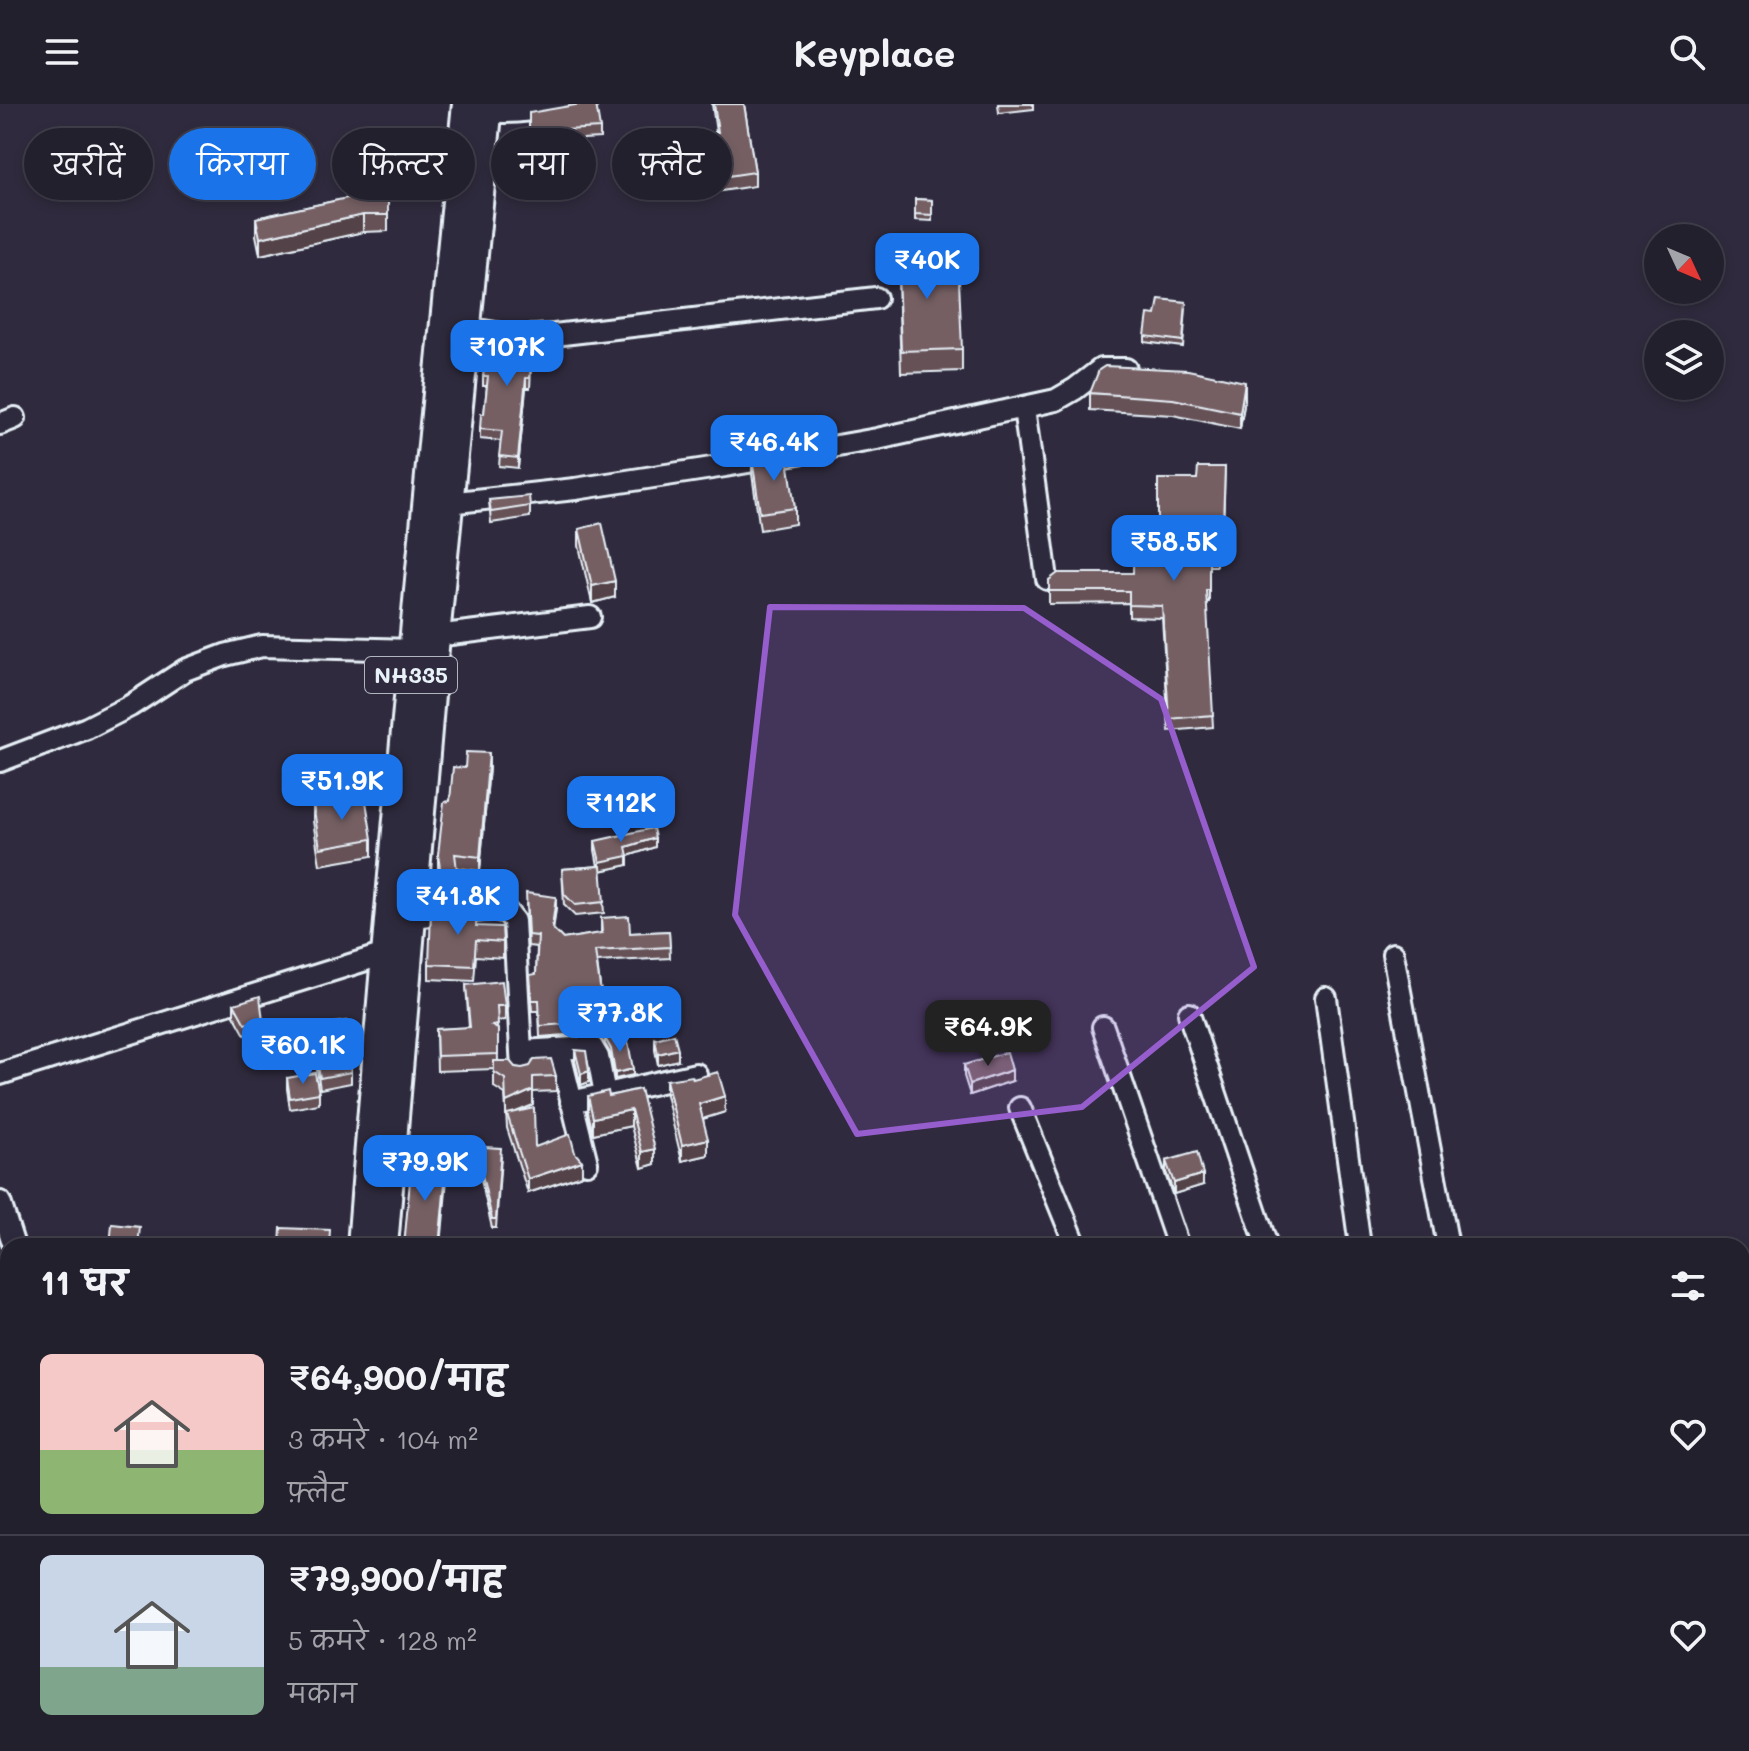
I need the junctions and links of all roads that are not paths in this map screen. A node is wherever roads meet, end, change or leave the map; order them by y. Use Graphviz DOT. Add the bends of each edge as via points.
graph roads {
  1 [pos="563,104"];
  2 [pos="481,106"];
  3 [pos="876,298"];
  4 [pos="466,328"];
  5 [pos="1150,371"];
  6 [pos="1024,408"];
  7 [pos="448,503"];
  8 [pos="1047,579"];
  9 [pos="590,617"];
  10 [pos="424,643"];
  11 [pos="0,761"];
  12 [pos="411,917"];
  13 [pos="385,954"];
  14 [pos="1393,954"];
  15 [pos="1326,998"];
  16 [pos="1189,1014"];
  17 [pos="1103,1027"];
  18 [pos="559,1050"];
  19 [pos="0,1074"];
  20 [pos="696,1074"];
  21 [pos="605,1094"];
  22 [pos="571,1102"];
  23 [pos="1020,1108"];
  24 [pos="587,1163"];
  25 [pos="0,1202"];
  26 [pos="11,1238"];
  27 [pos="363,1238"];
  28 [pos="384,1238"];
  29 [pos="1073,1238"];
  30 [pos="1175,1238"];
  31 [pos="1264,1238"];
  32 [pos="1359,1238"];
  33 [pos="1446,1238"];
  1 -- 2 [label="street" via="542,109"];
  2 -- 4 [label="highway, NH335"];
  2 -- 10 [label="highway, NH335"];
  3 -- 4 [label="street" via="554,335 519,337"];
  4 -- 7 [label="highway, NH335"];
  5 -- 6 [label="street" via="1101,369 1056,400"];
  6 -- 7 [label="street" via="725,466"];
  6 -- 8 [label="street"];
  7 -- 10 [label="highway, NH335"];
  9 -- 10 [label="street"];
  10 -- 11 [label="street" via="262,646 225,655 185,670 87,728"];
  10 -- 12 [label="highway, NH335"];
  10 -- 13 [label="highway, NH335"];
  12 -- 18 [label="street" via="507,912 514,921 522,1060"];
  12 -- 28 [label="highway, NH335"];
  13 -- 19 [label="street"];
  13 -- 27 [label="highway, NH335"];
  14 -- 33 [label="street"];
  15 -- 32 [label="street"];
  16 -- 31 [label="street"];
  17 -- 30 [label="street"];
  18 -- 21 [label="street" via="592,1047"];
  18 -- 22 [label="street"];
  20 -- 21 [label="street"];
  21 -- 22 [label="street"];
  22 -- 24 [label="street"];
  23 -- 29 [label="street"];
  25 -- 26 [label="street"];
}
